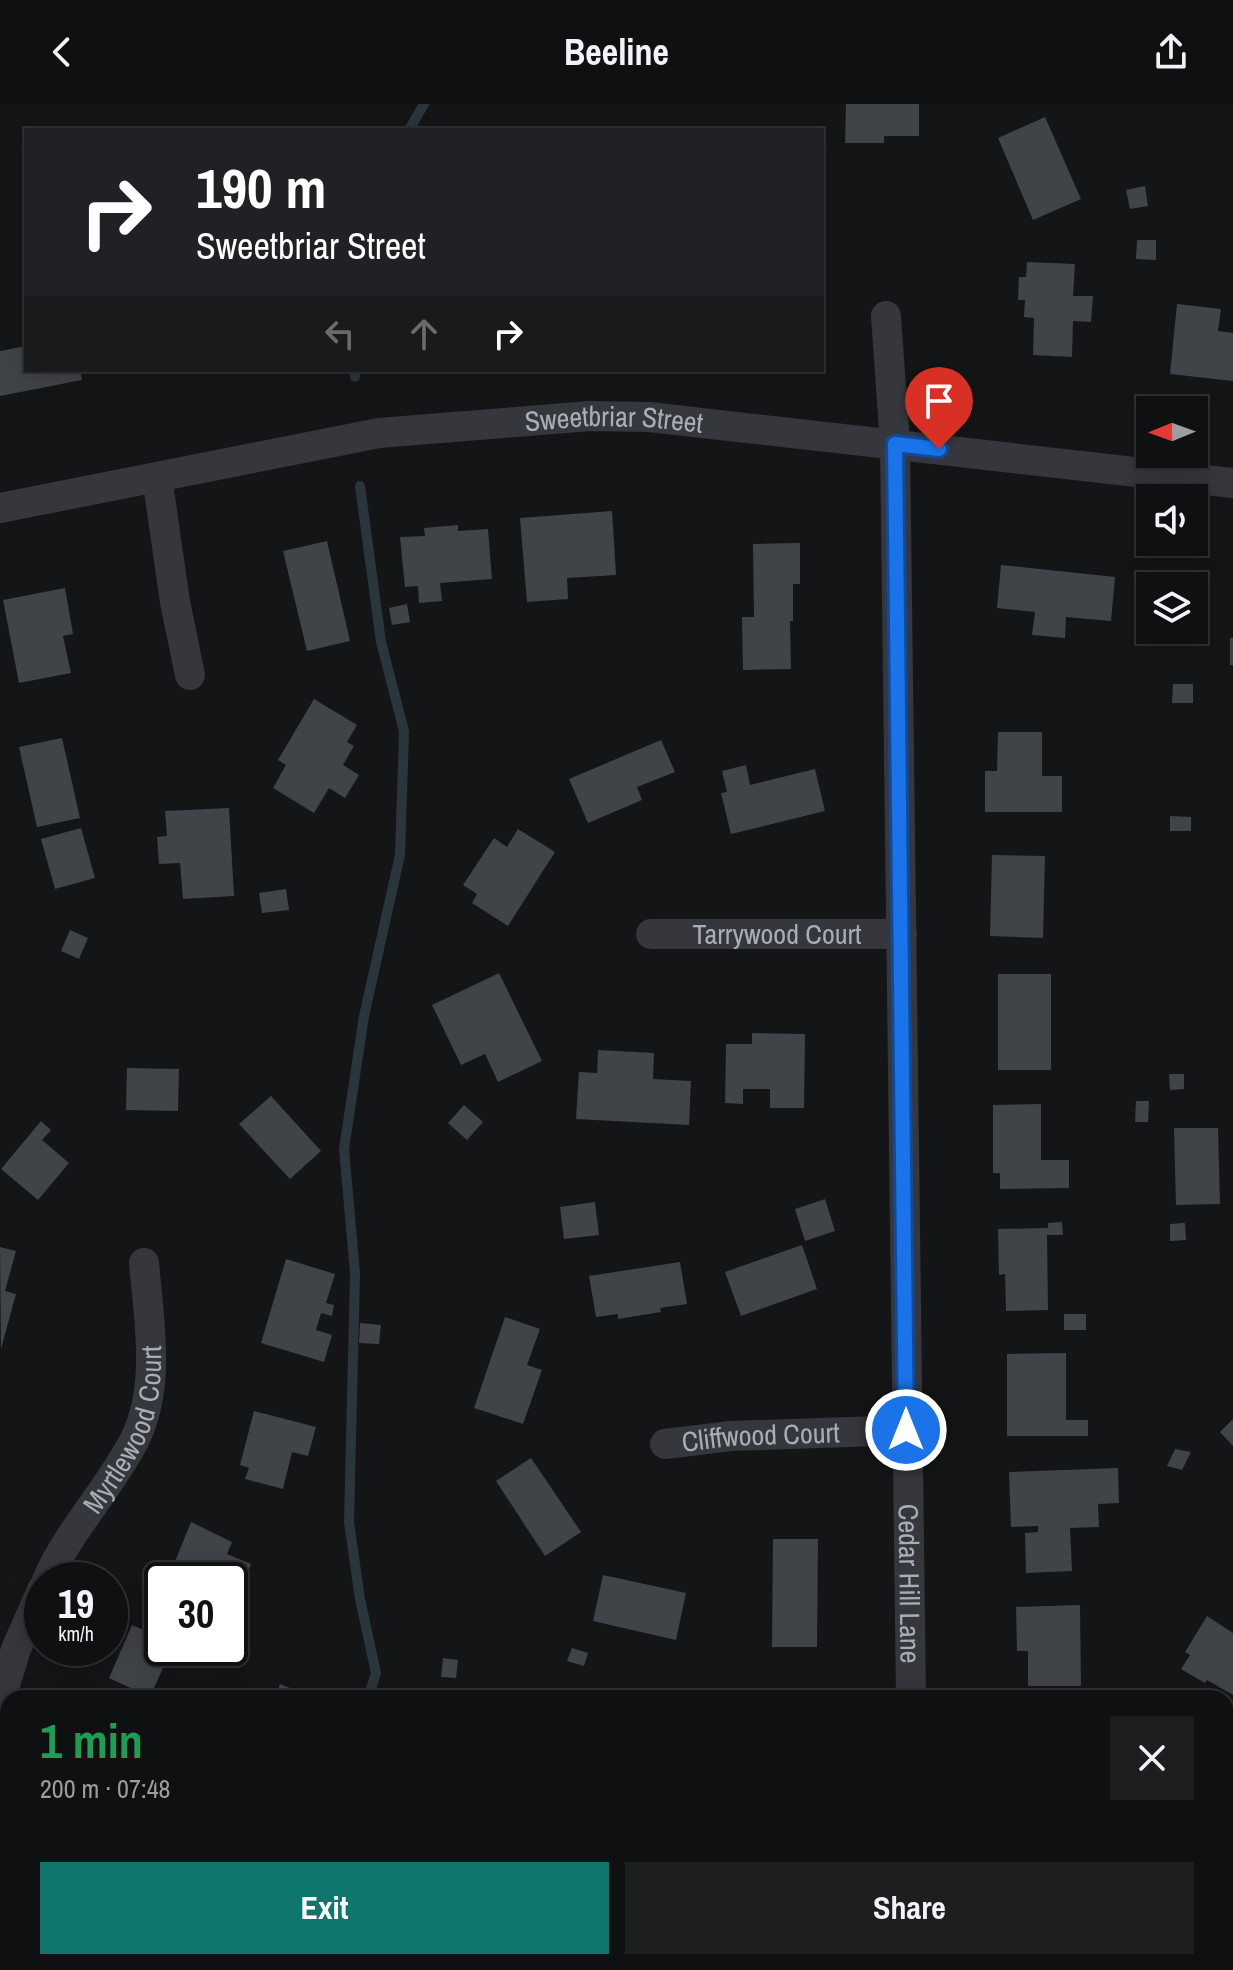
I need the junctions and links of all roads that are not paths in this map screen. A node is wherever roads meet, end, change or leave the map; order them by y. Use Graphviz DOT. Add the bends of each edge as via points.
graph roads {
  1 [pos="886,316"];
  2 [pos="895,444"];
  3 [pos="157,477"];
  4 [pos="1233,483"];
  5 [pos="0,508"];
  6 [pos="190,675"];
  7 [pos="651,934"];
  8 [pos="902,934"];
  9 [pos="144,1263"];
  10 [pos="906,1430"];
  11 [pos="665,1444"];
  12 [pos="58,1562"];
  13 [pos="24,1631"];
  14 [pos="3,1690"];
  15 [pos="911,1690"];
  1 -- 2 [label="street, Cedar Hill Lane"];
  2 -- 3 [label="street, Sweetbriar Street" via="649,417 590,416 379,433"];
  2 -- 4 [label="street, Sweetbriar Street"];
  2 -- 8 [label="street, Cedar Hill Lane"];
  3 -- 5 [label="street, Sweetbriar Street"];
  3 -- 6 [label="street"];
  7 -- 8 [label="street, Tarrywood Court"];
  8 -- 10 [label="street, Cedar Hill Lane"];
  9 -- 12 [label="street, Myrtlewood Court" via="151,1375 145,1407 135,1438"];
  10 -- 11 [label="street, Cliffwood Court" via="731,1436"];
  10 -- 15 [label="street, Cedar Hill Lane"];
  13 -- 14 [label="street"];
}
